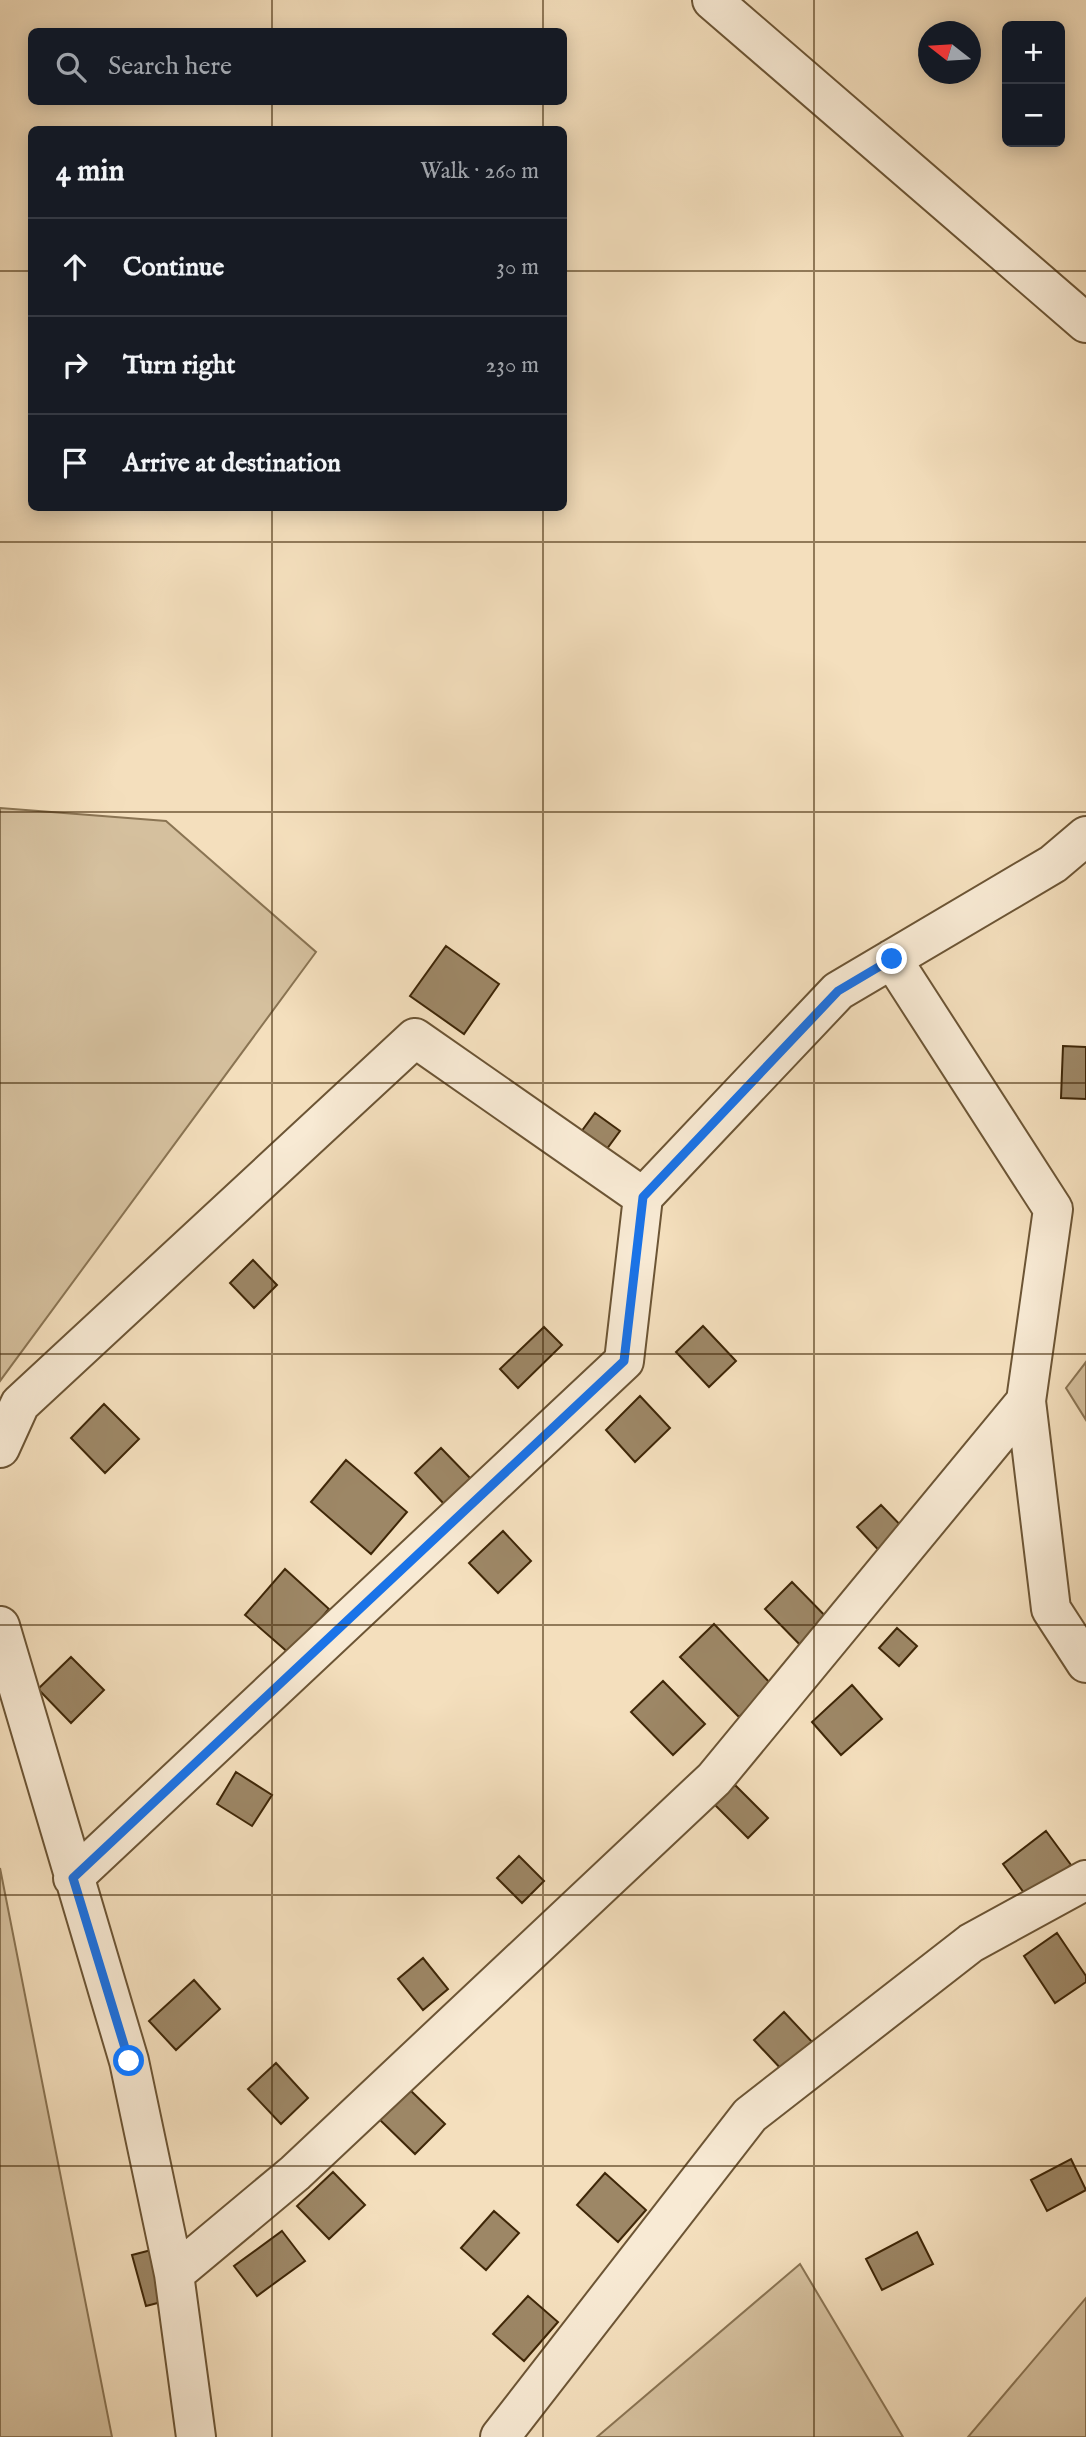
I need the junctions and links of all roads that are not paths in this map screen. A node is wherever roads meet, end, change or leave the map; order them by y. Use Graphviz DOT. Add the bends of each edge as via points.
graph roads {
  1 [pos="712,0"];
  2 [pos="1086,323"];
  3 [pos="1086,836"];
  4 [pos="892,959"];
  5 [pos="643,1197"];
  6 [pos="1026,1401"];
  7 [pos="0,1448"];
  8 [pos="0,1626"];
  9 [pos="1086,1663"];
  10 [pos="73,1878"];
  11 [pos="1086,1880"];
  12 [pos="174,2274"];
  13 [pos="197,2437"];
  14 [pos="500,2437"];
  1 -- 2 [label="street"];
  3 -- 4 [label="street" via="1053,864"];
  4 -- 5 [label="street" via="838,991"];
  4 -- 6 [label="street" via="1053,1209"];
  5 -- 7 [label="street" via="415,1038 20,1404"];
  5 -- 10 [label="street" via="624,1361"];
  6 -- 9 [label="street" via="1051,1609"];
  6 -- 12 [label="street" via="715,1779 295,2172"];
  8 -- 10 [label="street"];
  10 -- 12 [label="street" via="129,2061"];
  11 -- 14 [label="street" via="971,1943 750,2115"];
  12 -- 13 [label="street"];
}
